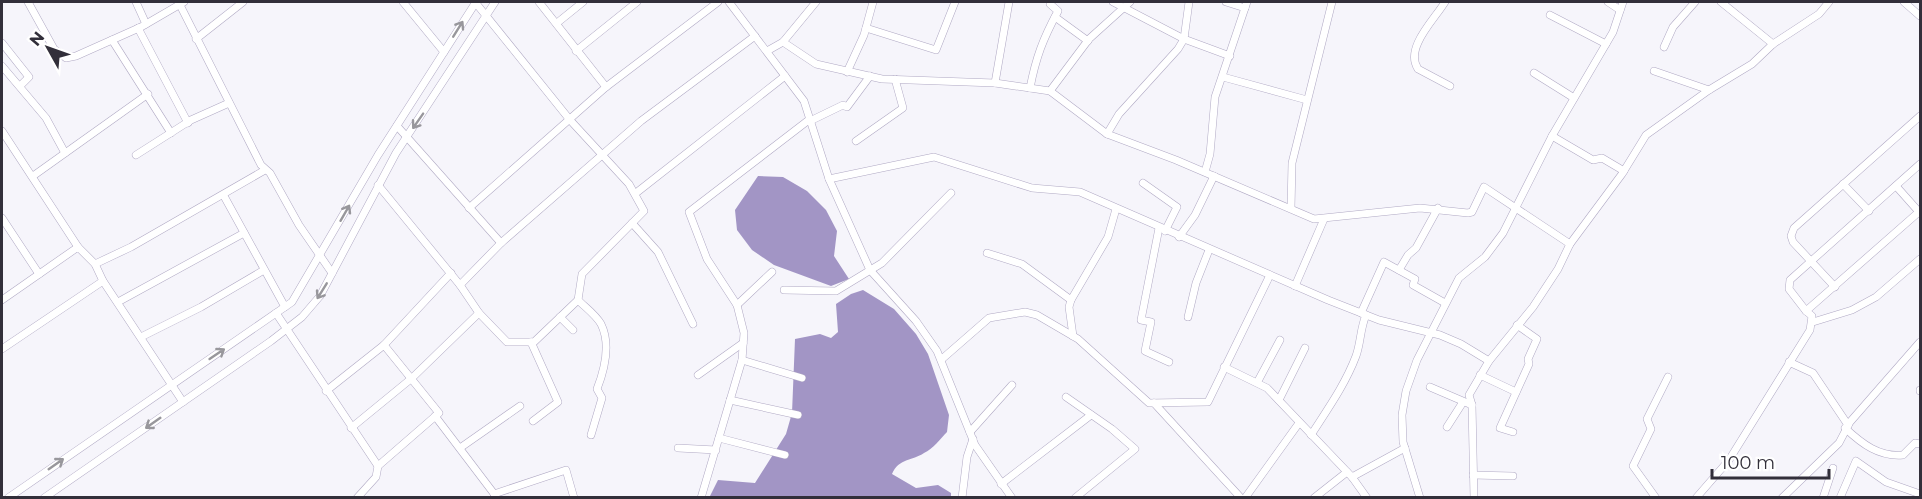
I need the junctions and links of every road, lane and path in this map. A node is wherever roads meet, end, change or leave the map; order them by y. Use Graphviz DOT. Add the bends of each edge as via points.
graph roads {
  1 [pos="27,2"];
  2 [pos="136,2"];
  3 [pos="243,2"];
  4 [pos="403,2"];
  5 [pos="475,2"];
  6 [pos="495,2"];
  7 [pos="583,2"];
  8 [pos="637,2"];
  9 [pos="718,2"];
  10 [pos="729,2"];
  11 [pos="816,2"];
  12 [pos="873,2"];
  13 [pos="955,2"];
  14 [pos="1010,2"];
  15 [pos="1051,2"];
  16 [pos="1113,2"];
  17 [pos="1189,2"];
  18 [pos="1226,2"];
  19 [pos="1332,2"];
  20 [pos="1445,2"];
  21 [pos="1608,2"];
  22 [pos="1623,2"];
  23 [pos="1695,2"];
  24 [pos="1721,2"];
  25 [pos="1830,2"];
  26 [pos="1904,2"];
  27 [pos="182,3"];
  28 [pos="545,3"];
  29 [pos="1127,4"];
  30 [pos="1246,5"];
  31 [pos="1620,10"];
  32 [pos="1550,15"];
  33 [pos="486,16"];
  34 [pos="1920,16"];
  35 [pos="1054,17"];
  36 [pos="557,23"];
  37 [pos="146,24"];
  38 [pos="138,28"];
  39 [pos="866,28"];
  40 [pos="755,36"];
  41 [pos="196,39"];
  42 [pos="1184,39"];
  43 [pos="112,40"];
  44 [pos="1088,40"];
  45 [pos="783,42"];
  46 [pos="2,43"];
  47 [pos="1606,44"];
  48 [pos="1773,44"];
  49 [pos="1664,47"];
  50 [pos="576,51"];
  51 [pos="767,51"];
  52 [pos="444,52"];
  53 [pos="1230,57"];
  54 [pos="2,66"];
  55 [pos="1654,71"];
  56 [pos="847,72"];
  57 [pos="1534,73"];
  58 [pos="785,76"];
  59 [pos="870,76"];
  60 [pos="1223,77"];
  61 [pos="895,79"];
  62 [pos="995,83"];
  63 [pos="20,86"];
  64 [pos="1450,86"];
  65 [pos="606,87"];
  66 [pos="1030,88"];
  67 [pos="1709,90"];
  68 [pos="1050,91"];
  69 [pos="418,93"];
  70 [pos="148,94"];
  71 [pos="1574,98"];
  72 [pos="1307,100"];
  73 [pos="229,103"];
  74 [pos="430,104"];
  75 [pos="1920,116"];
  76 [pos="570,120"];
  77 [pos="810,120"];
  78 [pos="188,123"];
  79 [pos="397,126"];
  80 [pos="2,131"];
  81 [pos="171,133"];
  82 [pos="1107,134"];
  83 [pos="1552,135"];
  84 [pos="407,137"];
  85 [pos="856,141"];
  86 [pos="65,153"];
  87 [pos="136,155"];
  88 [pos="602,157"];
  89 [pos="1920,165"];
  90 [pos="265,170"];
  91 [pos="1624,171"];
  92 [pos="1205,172"];
  93 [pos="33,176"];
  94 [pos="1214,176"];
  95 [pos="829,178"];
  96 [pos="1143,183"];
  97 [pos="1843,184"];
  98 [pos="378,185"];
  99 [pos="1896,186"];
  100 [pos="636,193"];
  101 [pos="951,193"];
  102 [pos="224,195"];
  103 [pos="469,208"];
  104 [pos="1116,208"];
  105 [pos="1291,208"];
  106 [pos="1438,208"];
  107 [pos="1515,208"];
  108 [pos="1869,211"];
  109 [pos="1920,212"];
  110 [pos="2,218"];
  111 [pos="1324,219"];
  112 [pos="632,223"];
  113 [pos="1162,229"];
  114 [pos="244,232"];
  115 [pos="1179,237"];
  116 [pos="501,243"];
  117 [pos="1570,244"];
  118 [pos="78,247"];
  119 [pos="1209,250"];
  120 [pos="987,253"];
  121 [pos="321,256"];
  122 [pos="1920,259"];
  123 [pos="1811,262"];
  124 [pos="95,264"];
  125 [pos="264,270"];
  126 [pos="870,270"];
  127 [pos="1399,270"];
  128 [pos="772,272"];
  129 [pos="332,273"];
  130 [pos="450,273"];
  131 [pos="39,274"];
  132 [pos="1270,275"];
  133 [pos="102,280"];
  134 [pos="460,285"];
  135 [pos="1295,286"];
  136 [pos="1835,287"];
  137 [pos="784,290"];
  138 [pos="2,300"];
  139 [pos="578,300"];
  140 [pos="1071,300"];
  141 [pos="118,302"];
  142 [pos="1445,303"];
  143 [pos="737,304"];
  144 [pos="285,307"];
  145 [pos="1806,310"];
  146 [pos="276,313"];
  147 [pos="479,313"];
  148 [pos="1363,314"];
  149 [pos="560,316"];
  150 [pos="1188,317"];
  151 [pos="1813,322"];
  152 [pos="693,324"];
  153 [pos="1517,325"];
  154 [pos="286,330"];
  155 [pos="573,330"];
  156 [pos="1430,332"];
  157 [pos="1073,336"];
  158 [pos="141,337"];
  159 [pos="1280,340"];
  160 [pos="531,342"];
  161 [pos="1920,342"];
  162 [pos="743,343"];
  163 [pos="384,345"];
  164 [pos="1305,348"];
  165 [pos="2,349"];
  166 [pos="942,359"];
  167 [pos="742,360"];
  168 [pos="1489,361"];
  169 [pos="1169,362"];
  170 [pos="1789,362"];
  171 [pos="1224,367"];
  172 [pos="698,375"];
  173 [pos="1480,375"];
  174 [pos="412,378"];
  175 [pos="802,378"];
  176 [pos="1668,378"];
  177 [pos="1258,381"];
  178 [pos="172,384"];
  179 [pos="1012,385"];
  180 [pos="1430,387"];
  181 [pos="326,391"];
  182 [pos="1516,392"];
  183 [pos="1066,397"];
  184 [pos="730,400"];
  185 [pos="1279,400"];
  186 [pos="183,402"];
  187 [pos="1463,402"];
  188 [pos="1154,403"];
  189 [pos="1472,405"];
  190 [pos="519,406"];
  191 [pos="798,415"];
  192 [pos="1091,415"];
  193 [pos="435,416"];
  194 [pos="533,422"];
  195 [pos="1299,423"];
  196 [pos="1447,427"];
  197 [pos="1847,427"];
  198 [pos="351,428"];
  199 [pos="1513,432"];
  200 [pos="591,435"];
  201 [pos="971,435"];
  202 [pos="1311,435"];
  203 [pos="719,438"];
  204 [pos="1920,444"];
  205 [pos="460,448"];
  206 [pos="678,448"];
  207 [pos="1405,448"];
  208 [pos="716,450"];
  209 [pos="785,455"];
  210 [pos="378,466"];
  211 [pos="1833,468"];
  212 [pos="1349,474"];
  213 [pos="1473,475"];
  214 [pos="1513,476"];
  215 [pos="1001,484"];
  216 [pos="1920,494"];
  217 [pos="495,496"];
  218 [pos="1786,496"];
  219 [pos="8,498"];
  220 [pos="44,498"];
  221 [pos="357,498"];
  222 [pos="574,498"];
  223 [pos="701,498"];
  224 [pos="962,498"];
  225 [pos="1011,498"];
  226 [pos="1075,498"];
  227 [pos="1241,498"];
  228 [pos="1245,498"];
  229 [pos="1314,498"];
  230 [pos="1367,498"];
  231 [pos="1420,498"];
  232 [pos="1474,498"];
  233 [pos="1656,498"];
  234 [pos="1696,498"];
  235 [pos="1823,498"];
  236 [pos="1840,498"];
  1 -- 43 [label="street" via="54,49 66,58"];
  2 -- 37 [label="street"];
  3 -- 41 [label="street"];
  4 -- 52 [label="street"];
  5 -- 33 [label="street"];
  52 -- 5 [label="street, one-way"];
  6 -- 33 [label="street"];
  7 -- 36 [label="street"];
  8 -- 50 [label="street"];
  9 -- 65 [label="street"];
  10 -- 40 [label="street"];
  11 -- 45 [label="street"];
  12 -- 39 [label="street"];
  13 -- 39 [label="street" via="936,50"];
  14 -- 62 [label="street"];
  15 -- 35 [label="street" via="1058,11"];
  16 -- 29 [label="street"];
  17 -- 42 [label="street"];
  18 -- 30 [label="street"];
  19 -- 72 [label="street"];
  20 -- 64 [label="street" via="1416,47 1414,59 1418,69"];
  21 -- 31 [label="street"];
  22 -- 31 [label="street"];
  23 -- 49 [label="street" via="1673,27"];
  24 -- 48 [label="street"];
  25 -- 48 [label="street" via="1812,19"];
  26 -- 34 [label="street"];
  27 -- 37 [label="street"];
  27 -- 41 [label="street"];
  28 -- 36 [label="street"];
  29 -- 42 [label="street"];
  29 -- 44 [label="street"];
  30 -- 53 [label="street"];
  31 -- 47 [label="street"];
  32 -- 47 [label="street"];
  33 -- 74 [label="street"];
  33 -- 76 [label="street"];
  35 -- 44 [label="street"];
  35 -- 66 [label="street" via="1036,55"];
  36 -- 50 [label="street"];
  37 -- 38 [label="street"];
  38 -- 43 [label="street"];
  38 -- 78 [label="street"];
  39 -- 56 [label="street"];
  40 -- 51 [label="street"];
  40 -- 88 [label="street" via="641,121"];
  41 -- 73 [label="street"];
  42 -- 53 [label="street"];
  42 -- 82 [label="street" via="1119,114"];
  43 -- 70 [label="street"];
  44 -- 68 [label="street"];
  45 -- 51 [label="street"];
  45 -- 56 [label="street" via="816,64"];
  46 -- 63 [label="street" via="29,78"];
  47 -- 71 [label="street"];
  48 -- 67 [label="street" via="1752,64"];
  50 -- 65 [label="street"];
  51 -- 58 [label="street"];
  52 -- 69 [label="street"];
  53 -- 60 [label="street"];
  54 -- 63 [label="street"];
  55 -- 67 [label="street"];
  56 -- 59 [label="street"];
  57 -- 71 [label="street"];
  58 -- 77 [label="street" via="804,101"];
  58 -- 100 [label="street"];
  59 -- 61 [label="street"];
  59 -- 77 [label="street" via="847,106"];
  60 -- 72 [label="street"];
  60 -- 92 [label="street" via="1215,97"];
  61 -- 62 [label="street"];
  61 -- 85 [label="street" via="903,108"];
  62 -- 66 [label="street"];
  63 -- 86 [label="street" via="46,117"];
  65 -- 76 [label="street"];
  66 -- 68 [label="street"];
  67 -- 91 [label="street" via="1646,135"];
  68 -- 82 [label="street"];
  69 -- 74 [label="street"];
  69 -- 79 [label="street"];
  70 -- 81 [label="street"];
  70 -- 86 [label="street"];
  71 -- 83 [label="street"];
  72 -- 105 [label="street" via="1292,163"];
  73 -- 78 [label="street"];
  73 -- 90 [label="street"];
  74 -- 84 [label="street, one-way"];
  75 -- 97 [label="street"];
  76 -- 88 [label="street"];
  76 -- 103 [label="street"];
  77 -- 95 [label="street"];
  77 -- 143 [label="street" via="689,212 707,259"];
  78 -- 81 [label="street"];
  79 -- 84 [label="street"];
  121 -- 79 [label="street, one-way"];
  80 -- 93 [label="street"];
  81 -- 87 [label="street"];
  82 -- 92 [label="street"];
  83 -- 91 [label="street" via="1593,160 1602,158"];
  83 -- 107 [label="street"];
  84 -- 98 [label="street"];
  84 -- 103 [label="street"];
  86 -- 93 [label="street"];
  88 -- 100 [label="street"];
  88 -- 116 [label="street"];
  89 -- 99 [label="street"];
  90 -- 102 [label="street"];
  90 -- 121 [label="street"];
  91 -- 117 [label="street"];
  92 -- 94 [label="street"];
  93 -- 118 [label="street"];
  94 -- 105 [label="street"];
  94 -- 115 [label="street"];
  95 -- 104 [label="street" via="934,157 1032,188 1080,192"];
  95 -- 126 [label="street"];
  96 -- 113 [label="street" via="1177,207"];
  97 -- 108 [label="street"];
  97 -- 123 [label="street" via="1794,228 1792,242"];
  98 -- 129 [label="street"];
  98 -- 130 [label="street"];
  99 -- 108 [label="street"];
  99 -- 109 [label="street"];
  100 -- 112 [label="street" via="644,211"];
  101 -- 126 [label="street"];
  102 -- 114 [label="street"];
  102 -- 124 [label="street"];
  103 -- 116 [label="street"];
  104 -- 113 [label="street"];
  104 -- 140 [label="street" via="1108,237"];
  105 -- 111 [label="street" via="1314,219"];
  106 -- 107 [label="street" via="1472,212 1484,187"];
  106 -- 111 [label="street"];
  106 -- 127 [label="street"];
  107 -- 117 [label="street"];
  107 -- 142 [label="street" via="1503,233 1485,257 1459,278"];
  108 -- 123 [label="street"];
  109 -- 136 [label="street"];
  110 -- 131 [label="street"];
  111 -- 135 [label="street"];
  112 -- 139 [label="street" via="582,274"];
  112 -- 152 [label="street" via="658,252"];
  113 -- 115 [label="street"];
  113 -- 169 [label="street" via="1141,320 1151,322 1145,351"];
  114 -- 125 [label="street"];
  114 -- 141 [label="street"];
  115 -- 119 [label="street"];
  116 -- 134 [label="street"];
  117 -- 153 [label="street" via="1558,269"];
  118 -- 124 [label="street"];
  118 -- 131 [label="street"];
  119 -- 132 [label="street"];
  119 -- 150 [label="street"];
  120 -- 140 [label="street" via="1022,264"];
  121 -- 129 [label="street"];
  121 -- 144 [label="street" via="303,287"];
  122 -- 151 [label="street" via="1876,297 1852,310"];
  123 -- 136 [label="street"];
  123 -- 145 [label="street" via="1788,284"];
  124 -- 133 [label="street"];
  125 -- 144 [label="street"];
  125 -- 158 [label="street"];
  126 -- 137 [label="street" via="831,292"];
  126 -- 166 [label="street" via="916,321"];
  127 -- 142 [label="street" via="1415,279 1413,285"];
  127 -- 148 [label="street" via="1384,262"];
  128 -- 143 [label="street"];
  129 -- 154 [label="street, one-way" via="320,296"];
  130 -- 134 [label="street"];
  130 -- 163 [label="street"];
  131 -- 138 [label="street"];
  132 -- 135 [label="street"];
  132 -- 171 [label="street"];
  133 -- 141 [label="street"];
  133 -- 165 [label="street"];
  134 -- 147 [label="street"];
  135 -- 148 [label="street"];
  136 -- 145 [label="street"];
  139 -- 149 [label="street"];
  139 -- 200 [label="street" via="598,321 603,333 605,365 597,389 602,398"];
  140 -- 157 [label="street"];
  141 -- 158 [label="street"];
  142 -- 156 [label="street"];
  143 -- 162 [label="street"];
  144 -- 146 [label="street"];
  145 -- 151 [label="street"];
  146 -- 154 [label="street"];
  178 -- 146 [label="street, one-way"];
  147 -- 160 [label="street" via="507,342"];
  147 -- 174 [label="street"];
  148 -- 156 [label="street"];
  148 -- 202 [label="street" via="1355,358 1345,382"];
  149 -- 155 [label="street"];
  149 -- 160 [label="street"];
  151 -- 170 [label="street"];
  153 -- 168 [label="street"];
  153 -- 182 [label="street" via="1537,339"];
  154 -- 181 [label="street"];
  154 -- 186 [label="street"];
  156 -- 168 [label="street"];
  156 -- 207 [label="street" via="1406,391 1402,415"];
  157 -- 166 [label="street" via="1037,315 1015,313 989,318"];
  157 -- 188 [label="street" via="1149,403"];
  158 -- 178 [label="street"];
  159 -- 177 [label="street"];
  160 -- 194 [label="street" via="558,402"];
  161 -- 197 [label="street"];
  162 -- 167 [label="street"];
  162 -- 172 [label="street"];
  163 -- 174 [label="street"];
  163 -- 181 [label="street"];
  164 -- 185 [label="street"];
  166 -- 201 [label="street"];
  167 -- 175 [label="street"];
  167 -- 184 [label="street"];
  168 -- 173 [label="street"];
  170 -- 197 [label="street" via="1813,373"];
  170 -- 234 [label="street" via="1729,460"];
  171 -- 177 [label="street"];
  171 -- 188 [label="street" via="1208,402"];
  173 -- 182 [label="street"];
  173 -- 189 [label="street" via="1469,395"];
  174 -- 193 [label="street" via="438,413"];
  174 -- 198 [label="street"];
  176 -- 233 [label="street" via="1647,419 1651,429 1634,466"];
  177 -- 185 [label="street"];
  178 -- 186 [label="street"];
  219 -- 178 [label="street, one-way"];
  179 -- 201 [label="street"];
  180 -- 187 [label="street"];
  181 -- 198 [label="street"];
  182 -- 199 [label="street" via="1500,428"];
  183 -- 192 [label="street"];
  184 -- 191 [label="street"];
  184 -- 203 [label="street"];
  185 -- 195 [label="street"];
  186 -- 220 [label="street, one-way"];
  187 -- 189 [label="street"];
  187 -- 196 [label="street"];
  188 -- 227 [label="street"];
  189 -- 213 [label="street"];
  190 -- 205 [label="street"];
  192 -- 215 [label="street"];
  192 -- 226 [label="street" via="1124,438 1135,452"];
  193 -- 205 [label="street"];
  193 -- 210 [label="street"];
  195 -- 202 [label="street"];
  195 -- 228 [label="street"];
  197 -- 204 [label="street" via="1868,448 1879,452 1903,455 1915,443"];
  197 -- 218 [label="street" via="1839,443"];
  198 -- 210 [label="street"];
  201 -- 215 [label="street"];
  201 -- 224 [label="street"];
  202 -- 212 [label="street"];
  203 -- 208 [label="street"];
  203 -- 209 [label="street"];
  205 -- 217 [label="street"];
  206 -- 208 [label="street"];
  207 -- 212 [label="street"];
  207 -- 231 [label="street"];
  208 -- 223 [label="street"];
  210 -- 221 [label="street" via="375,477"];
  211 -- 235 [label="street"];
  212 -- 229 [label="street"];
  212 -- 230 [label="street"];
  213 -- 214 [label="street"];
  213 -- 232 [label="street"];
  215 -- 225 [label="street"];
  216 -- 236 [label="street" via="1886,482 1856,461"];
  217 -- 222 [label="street" via="566,470"];
}
